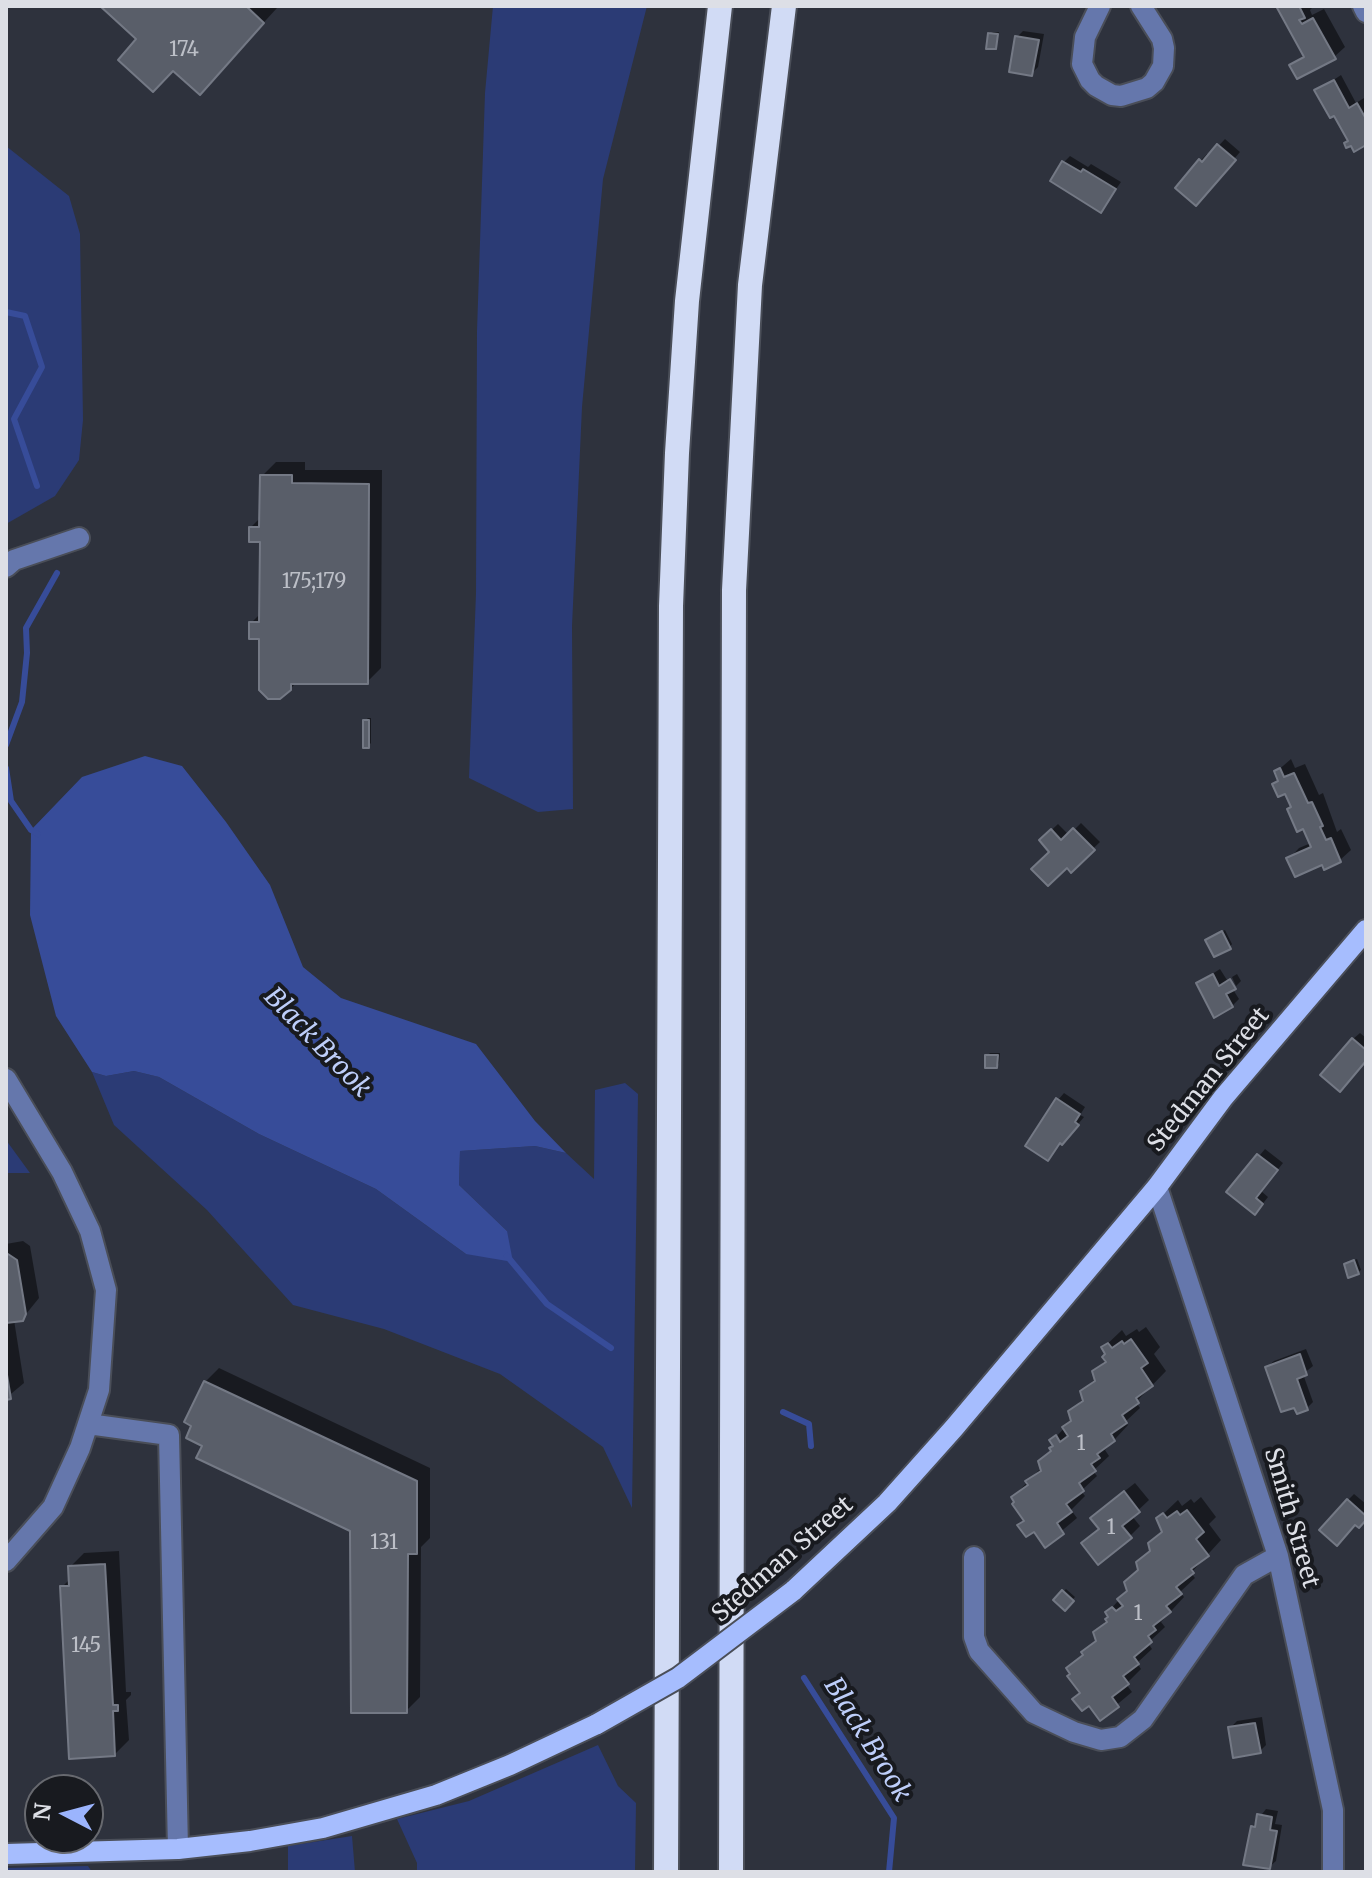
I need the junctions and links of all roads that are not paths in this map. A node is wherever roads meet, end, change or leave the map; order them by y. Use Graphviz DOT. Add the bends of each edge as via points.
graph roads {
  1 [pos="720,6"];
  2 [pos="784,6"];
  3 [pos="1100,6"];
  4 [pos="1141,6"];
  5 [pos="1363,6"];
  6 [pos="1366,12"];
  7 [pos="79,538"];
  8 [pos="6,567"];
  9 [pos="1366,930"];
  10 [pos="6,1079"];
  11 [pos="1157,1187"];
  12 [pos="88,1424"];
  13 [pos="1278,1556"];
  14 [pos="974,1557"];
  15 [pos="6,1561"];
  16 [pos="178,1849"];
  17 [pos="6,1854"];
  18 [pos="666,1872"];
  19 [pos="731,1872"];
  20 [pos="1333,1872"];
  1 -- 18 [label="highway" via="687,301 671,590"];
  2 -- 19 [label="highway" via="750,285 734,590"];
  3 -- 4 [label="street" via="1085,37 1082,64 1096,86 1121,96 1147,88 1163,66 1162,39"];
  5 -- 6 [label="street"];
  7 -- 8 [label="street"];
  9 -- 11 [label="main road, Stedman Street" via="1223,1098"];
  10 -- 12 [label="street" via="62,1172 90,1231 106,1290 99,1390"];
  11 -- 13 [label="street, Smith Street"];
  11 -- 16 [label="main road, Stedman Street, bridge" via="920,1467 857,1532 793,1591 678,1678 510,1765 398,1808 299,1833"];
  12 -- 15 [label="street" via="53,1507"];
  12 -- 16 [label="street" via="169,1435"];
  13 -- 14 [label="street" via="1244,1575 1143,1719 1120,1737 1101,1740 1034,1713 979,1651 974,1637"];
  13 -- 20 [label="street, Smith Street" via="1333,1810"];
  16 -- 17 [label="main road, Stedman Street"];
}
